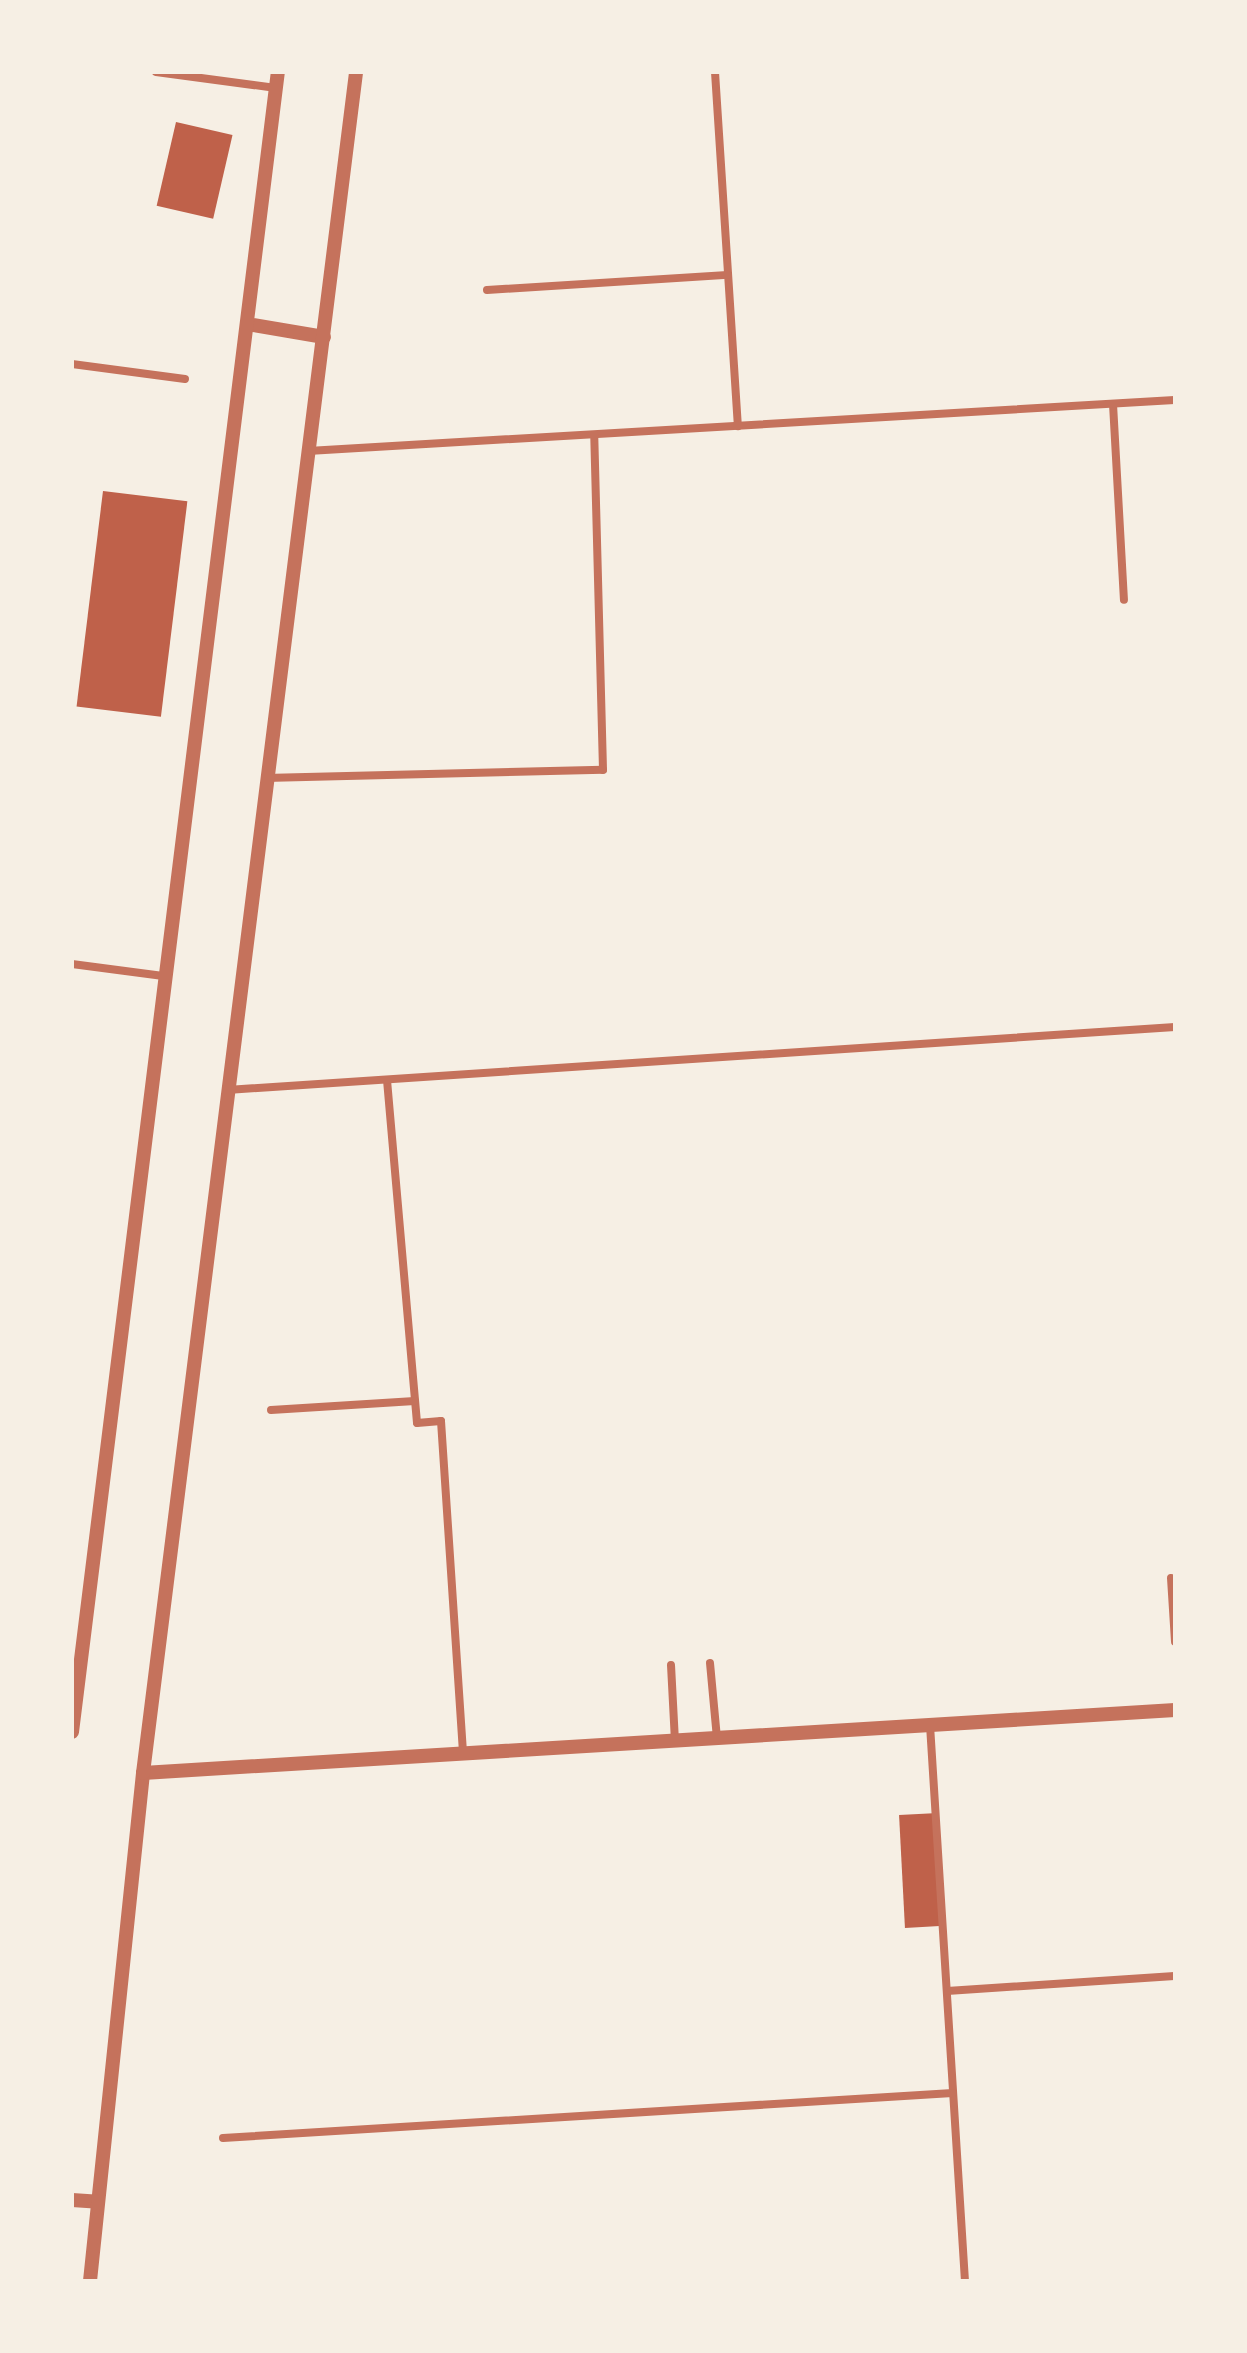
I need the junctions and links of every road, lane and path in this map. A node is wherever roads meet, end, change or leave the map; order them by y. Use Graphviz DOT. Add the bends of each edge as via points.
graph roads {
  1 [pos="156,72"];
  2 [pos="278,72"];
  3 [pos="356,72"];
  4 [pos="715,72"];
  5 [pos="276,88"];
  6 [pos="728,275"];
  7 [pos="487,290"];
  8 [pos="247,324"];
  9 [pos="324,337"];
  10 [pos="72,364"];
  11 [pos="185,379"];
  12 [pos="1175,400"];
  13 [pos="1113,404"];
  14 [pos="738,426"];
  15 [pos="594,435"];
  16 [pos="308,451"];
  17 [pos="1124,600"];
  18 [pos="265,778"];
  19 [pos="72,964"];
  20 [pos="163,976"];
  21 [pos="1175,1027"];
  22 [pos="387,1080"];
  23 [pos="227,1090"];
  24 [pos="415,1401"];
  25 [pos="271,1410"];
  26 [pos="1171,1578"];
  27 [pos="1175,1642"];
  28 [pos="710,1663"];
  29 [pos="671,1665"];
  30 [pos="1175,1710"];
  31 [pos="930,1725"];
  32 [pos="72,1732"];
  33 [pos="717,1738"];
  34 [pos="675,1741"];
  35 [pos="463,1753"];
  36 [pos="143,1773"];
  37 [pos="1175,1976"];
  38 [pos="947,1991"];
  39 [pos="953,2093"];
  40 [pos="223,2138"];
  41 [pos="72,2200"];
  42 [pos="98,2202"];
  43 [pos="90,2281"];
  44 [pos="965,2281"];
  1 -- 5 [label="street"];
  2 -- 5 [label="street"];
  3 -- 9 [label="street"];
  4 -- 6 [label="street"];
  5 -- 8 [label="street"];
  6 -- 7 [label="street"];
  6 -- 14 [label="street"];
  8 -- 9 [label="street"];
  8 -- 20 [label="street"];
  9 -- 16 [label="street"];
  10 -- 11 [label="street"];
  12 -- 13 [label="street"];
  13 -- 14 [label="street"];
  13 -- 17 [label="street"];
  14 -- 15 [label="street"];
  15 -- 16 [label="street"];
  15 -- 18 [label="street" via="603,770"];
  16 -- 18 [label="street"];
  18 -- 23 [label="street"];
  19 -- 20 [label="street"];
  20 -- 32 [label="street"];
  21 -- 22 [label="street"];
  22 -- 23 [label="street"];
  22 -- 24 [label="street"];
  23 -- 36 [label="street"];
  24 -- 25 [label="street"];
  24 -- 35 [label="street" via="417,1423 441,1421"];
  26 -- 27 [label="street"];
  28 -- 33 [label="street"];
  29 -- 34 [label="street"];
  30 -- 31 [label="street"];
  31 -- 33 [label="street"];
  31 -- 38 [label="street"];
  33 -- 34 [label="street"];
  34 -- 35 [label="street"];
  35 -- 36 [label="street"];
  36 -- 42 [label="street"];
  37 -- 38 [label="street"];
  38 -- 39 [label="street"];
  39 -- 40 [label="street"];
  39 -- 44 [label="street"];
  41 -- 42 [label="street"];
  42 -- 43 [label="street"];
}
